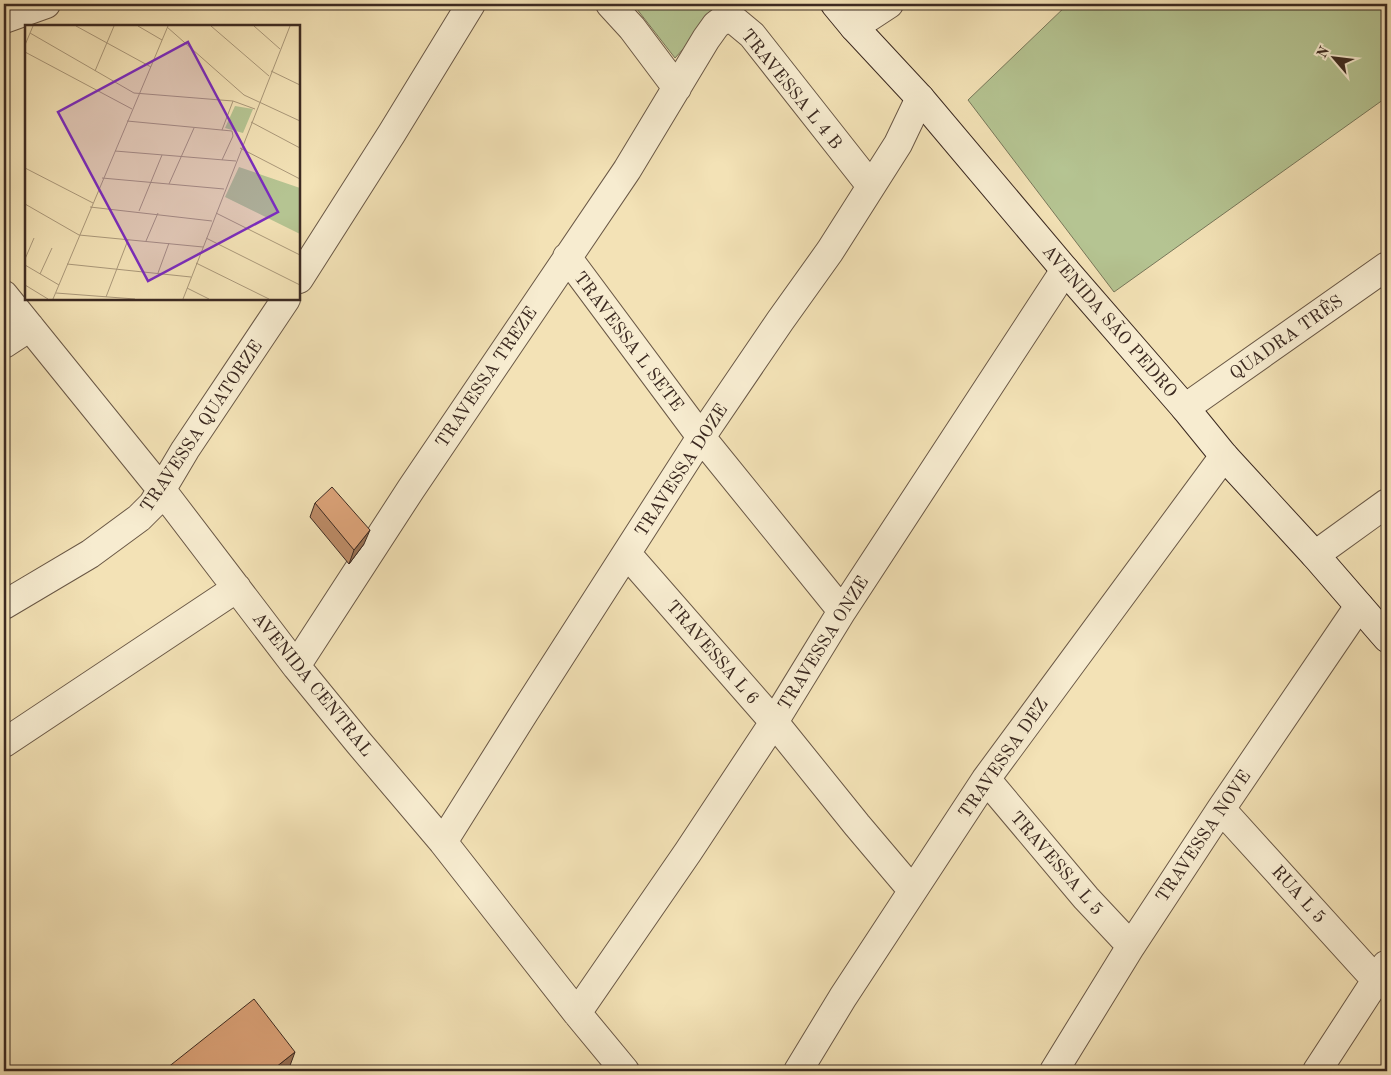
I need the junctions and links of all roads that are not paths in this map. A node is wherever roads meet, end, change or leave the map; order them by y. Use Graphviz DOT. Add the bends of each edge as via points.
graph roads {
  1 [pos="46,4"];
  2 [pos="471,4"];
  3 [pos="610,4"];
  4 [pos="835,4"];
  5 [pos="888,4"];
  6 [pos="4,19"];
  7 [pos="854,27"];
  8 [pos="677,88"];
  9 [pos="920,98"];
  10 [pos="870,186"];
  11 [pos="567,257"];
  12 [pos="1387,266"];
  13 [pos="1065,270"];
  14 [pos="300,277"];
  15 [pos="4,295"];
  16 [pos="285,300"];
  17 [pos="30,327"];
  18 [pos="4,344"];
  19 [pos="1185,408"];
  20 [pos="701,437"];
  21 [pos="1224,456"];
  22 [pos="162,489"];
  23 [pos="1387,503"];
  24 [pos="627,554"];
  25 [pos="1315,555"];
  26 [pos="237,588"];
  27 [pos="4,605"];
  28 [pos="1360,606"];
  29 [pos="842,610"];
  30 [pos="1387,638"];
  31 [pos="296,666"];
  32 [pos="774,722"];
  33 [pos="4,743"];
  34 [pos="986,778"];
  35 [pos="1221,809"];
  36 [pos="443,842"];
  37 [pos="912,890"];
  38 [pos="1130,946"];
  39 [pos="1382,972"];
  40 [pos="577,1014"];
  41 [pos="1062,1067"];
  42 [pos="625,1071"];
  43 [pos="798,1071"];
  44 [pos="1317,1071"];
  1 -- 6 [label="street"];
  2 -- 14 [label="street"];
  3 -- 8 [label="street"];
  4 -- 7 [label="street, AVENIDA SÃO PEDRO"];
  5 -- 7 [label="street"];
  7 -- 9 [label="street, AVENIDA SÃO PEDRO"];
  8 -- 10 [label="street, TRAVESSA L 4 B" via="716,25 724,19 734,20 752,35"];
  8 -- 11 [label="street, TRAVESSA TREZE" via="627,170"];
  9 -- 10 [label="street, TRAVESSA DOZE" via="898,144"];
  9 -- 13 [label="street, AVENIDA SÃO PEDRO"];
  10 -- 20 [label="street, TRAVESSA DOZE" via="830,251"];
  11 -- 20 [label="street, TRAVESSA L SETE"];
  11 -- 31 [label="street, TRAVESSA TREZE"];
  12 -- 19 [label="street, QUADRA TRÊS"];
  13 -- 19 [label="street, AVENIDA SÃO PEDRO"];
  13 -- 29 [label="street, TRAVESSA ONZE"];
  15 -- 17 [label="street, AVENIDA CENTRAL"];
  16 -- 22 [label="street, TRAVESSA QUATORZE"];
  17 -- 18 [label="street"];
  17 -- 22 [label="street, AVENIDA CENTRAL"];
  19 -- 21 [label="street, AVENIDA SÃO PEDRO"];
  20 -- 24 [label="street, TRAVESSA DOZE"];
  20 -- 29 [label="street, TRAVESSA L SETE"];
  21 -- 25 [label="street, AVENIDA SÃO PEDRO"];
  21 -- 34 [label="street, TRAVESSA DEZ"];
  22 -- 26 [label="street, AVENIDA CENTRAL"];
  22 -- 27 [label="street, TRAVESSA QUATORZE" via="153,504 138,518 90,554"];
  23 -- 25 [label="street"];
  24 -- 32 [label="street, TRAVESSA L 6"];
  24 -- 36 [label="street, TRAVESSA DOZE"];
  25 -- 28 [label="street, AVENIDA SÃO PEDRO"];
  26 -- 31 [label="street, AVENIDA CENTRAL"];
  26 -- 33 [label="street"];
  28 -- 30 [label="street, AVENIDA SÃO PEDRO"];
  28 -- 35 [label="street, TRAVESSA NOVE"];
  29 -- 32 [label="street, TRAVESSA ONZE"];
  31 -- 36 [label="street, AVENIDA CENTRAL"];
  32 -- 37 [label="street, TRAVESSA L 6"];
  32 -- 40 [label="street, TRAVESSA ONZE"];
  34 -- 37 [label="street, TRAVESSA DEZ"];
  34 -- 38 [label="street, TRAVESSA L 5"];
  35 -- 38 [label="street, TRAVESSA NOVE"];
  35 -- 39 [label="street, RUA L 5"];
  36 -- 40 [label="street, AVENIDA CENTRAL"];
  37 -- 43 [label="street, TRAVESSA DEZ"];
  38 -- 41 [label="street, TRAVESSA NOVE"];
  39 -- 44 [label="street"];
  40 -- 42 [label="street, AVENIDA CENTRAL"];
}
